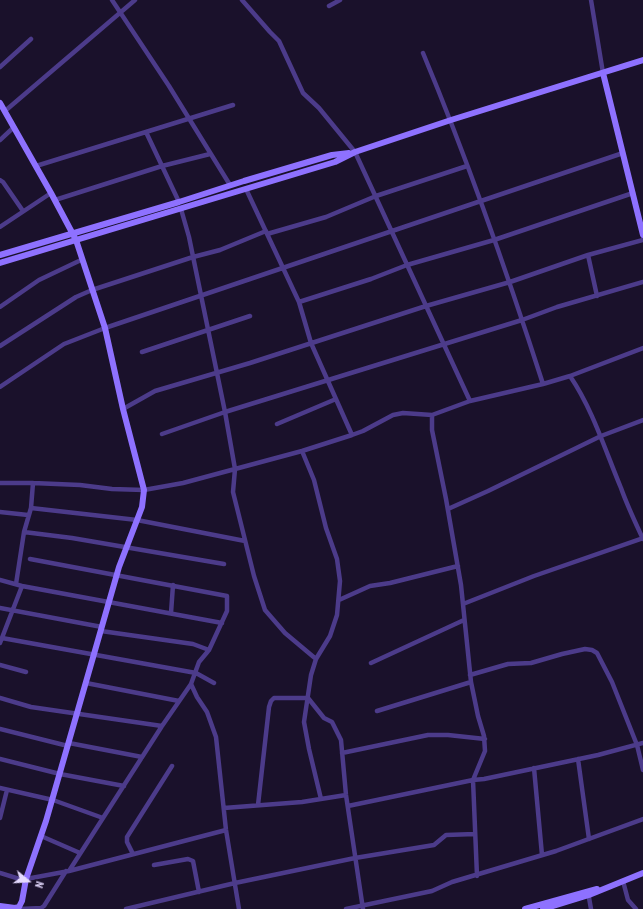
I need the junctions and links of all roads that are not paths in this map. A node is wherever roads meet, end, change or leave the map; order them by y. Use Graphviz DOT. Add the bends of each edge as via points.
graph roads {
  1 [pos="112,0"];
  2 [pos="135,0"];
  3 [pos="242,0"];
  4 [pos="340,0"];
  5 [pos="590,0"];
  6 [pos="329,6"];
  7 [pos="120,13"];
  8 [pos="31,40"];
  9 [pos="423,52"];
  10 [pos="643,60"];
  11 [pos="0,67"];
  12 [pos="604,72"];
  13 [pos="0,103"];
  14 [pos="233,105"];
  15 [pos="5,111"];
  16 [pos="188,118"];
  17 [pos="451,120"];
  18 [pos="14,127"];
  19 [pos="146,132"];
  20 [pos="0,140"];
  21 [pos="355,152"];
  22 [pos="623,153"];
  23 [pos="210,154"];
  24 [pos="36,166"];
  25 [pos="162,166"];
  26 [pos="467,166"];
  27 [pos="1,182"];
  28 [pos="230,185"];
  29 [pos="246,189"];
  30 [pos="51,193"];
  31 [pos="633,193"];
  32 [pos="376,196"];
  33 [pos="55,200"];
  34 [pos="480,201"];
  35 [pos="180,202"];
  36 [pos="181,209"];
  37 [pos="23,211"];
  38 [pos="0,227"];
  39 [pos="392,231"];
  40 [pos="73,232"];
  41 [pos="267,232"];
  42 [pos="643,235"];
  43 [pos="76,240"];
  44 [pos="494,240"];
  45 [pos="643,240"];
  46 [pos="588,254"];
  47 [pos="0,255"];
  48 [pos="193,257"];
  49 [pos="81,260"];
  50 [pos="0,263"];
  51 [pos="407,265"];
  52 [pos="284,267"];
  53 [pos="510,282"];
  54 [pos="643,282"];
  55 [pos="92,290"];
  56 [pos="200,296"];
  57 [pos="598,296"];
  58 [pos="299,302"];
  59 [pos="426,306"];
  60 [pos="0,307"];
  61 [pos="250,316"];
  62 [pos="522,320"];
  63 [pos="105,328"];
  64 [pos="208,330"];
  65 [pos="311,343"];
  66 [pos="444,344"];
  67 [pos="0,346"];
  68 [pos="643,348"];
  69 [pos="142,352"];
  70 [pos="216,373"];
  71 [pos="570,376"];
  72 [pos="328,381"];
  73 [pos="543,384"];
  74 [pos="0,387"];
  75 [pos="336,399"];
  76 [pos="470,401"];
  77 [pos="123,409"];
  78 [pos="225,412"];
  79 [pos="432,415"];
  80 [pos="643,420"];
  81 [pos="276,424"];
  82 [pos="162,434"];
  83 [pos="352,435"];
  84 [pos="601,436"];
  85 [pos="302,450"];
  86 [pos="235,469"];
  87 [pos="0,483"];
  88 [pos="33,483"];
  89 [pos="144,490"];
  90 [pos="31,508"];
  91 [pos="448,509"];
  92 [pos="0,512"];
  93 [pos="28,515"];
  94 [pos="137,520"];
  95 [pos="24,532"];
  96 [pos="643,538"];
  97 [pos="245,541"];
  98 [pos="127,547"];
  99 [pos="30,559"];
  100 [pos="224,564"];
  101 [pos="458,566"];
  102 [pos="117,575"];
  103 [pos="0,580"];
  104 [pos="16,584"];
  105 [pos="22,586"];
  106 [pos="173,586"];
  107 [pos="339,600"];
  108 [pos="109,601"];
  109 [pos="463,604"];
  110 [pos="0,608"];
  111 [pos="12,611"];
  112 [pos="171,613"];
  113 [pos="464,620"];
  114 [pos="222,623"];
  115 [pos="102,629"];
  116 [pos="1,640"];
  117 [pos="209,650"];
  118 [pos="95,654"];
  119 [pos="316,659"];
  120 [pos="371,663"];
  121 [pos="0,665"];
  122 [pos="26,672"];
  123 [pos="196,673"];
  124 [pos="470,675"];
  125 [pos="470,682"];
  126 [pos="86,683"];
  127 [pos="214,683"];
  128 [pos="191,684"];
  129 [pos="0,698"];
  130 [pos="308,698"];
  131 [pos="180,700"];
  132 [pos="377,711"];
  133 [pos="78,713"];
  134 [pos="162,726"];
  135 [pos="0,729"];
  136 [pos="484,738"];
  137 [pos="643,743"];
  138 [pos="68,745"];
  139 [pos="637,745"];
  140 [pos="342,753"];
  141 [pos="142,757"];
  142 [pos="0,758"];
  143 [pos="578,759"];
  144 [pos="172,766"];
  145 [pos="534,768"];
  146 [pos="643,770"];
  147 [pos="60,774"];
  148 [pos="473,780"];
  149 [pos="124,786"];
  150 [pos="0,788"];
  151 [pos="7,790"];
  152 [pos="346,794"];
  153 [pos="321,799"];
  154 [pos="53,800"];
  155 [pos="258,805"];
  156 [pos="348,806"];
  157 [pos="224,808"];
  158 [pos="0,818"];
  159 [pos="103,818"];
  160 [pos="643,819"];
  161 [pos="226,830"];
  162 [pos="475,834"];
  163 [pos="41,836"];
  164 [pos="589,839"];
  165 [pos="80,853"];
  166 [pos="133,854"];
  167 [pos="542,855"];
  168 [pos="355,858"];
  169 [pos="154,865"];
  170 [pos="67,871"];
  171 [pos="0,873"];
  172 [pos="643,873"];
  173 [pos="477,876"];
  174 [pos="26,880"];
  175 [pos="623,881"];
  176 [pos="235,883"];
  177 [pos="199,892"];
  178 [pos="589,893"];
  179 [pos="0,906"];
  180 [pos="19,908"];
  181 [pos="362,908"];
  182 [pos="126,909"];
  183 [pos="239,909"];
  184 [pos="346,909"];
  185 [pos="525,909"];
  186 [pos="543,909"];
  187 [pos="591,909"];
  188 [pos="636,909"];
  1 -- 7 [label="street"];
  2 -- 7 [label="street"];
  3 -- 21 [label="street" via="279,41 303,93 319,108"];
  4 -- 6 [label="street"];
  5 -- 12 [label="street"];
  7 -- 15 [label="street"];
  7 -- 16 [label="street"];
  8 -- 11 [label="street"];
  9 -- 17 [label="street"];
  10 -- 12 [label="street"];
  12 -- 17 [label="street"];
  12 -- 22 [label="street"];
  13 -- 15 [label="street"];
  14 -- 16 [label="street"];
  15 -- 18 [label="street"];
  16 -- 19 [label="street"];
  16 -- 23 [label="street"];
  17 -- 21 [label="street"];
  17 -- 26 [label="street"];
  18 -- 20 [label="street"];
  18 -- 24 [label="street"];
  19 -- 24 [label="street"];
  19 -- 25 [label="street"];
  21 -- 28 [label="street" via="332,155"];
  21 -- 29 [label="street" via="335,162"];
  21 -- 32 [label="street"];
  22 -- 31 [label="street"];
  22 -- 34 [label="street"];
  23 -- 25 [label="street"];
  23 -- 28 [label="street"];
  24 -- 30 [label="street"];
  25 -- 33 [label="street"];
  25 -- 35 [label="street"];
  26 -- 32 [label="street"];
  26 -- 34 [label="street"];
  27 -- 37 [label="street"];
  28 -- 35 [label="street"];
  29 -- 36 [label="street"];
  29 -- 41 [label="street"];
  30 -- 33 [label="street"];
  30 -- 37 [label="street"];
  31 -- 42 [label="street"];
  31 -- 44 [label="street"];
  32 -- 39 [label="street"];
  32 -- 41 [label="street" via="326,217"];
  33 -- 40 [label="street"];
  34 -- 39 [label="street"];
  34 -- 44 [label="street"];
  35 -- 40 [label="street"];
  36 -- 43 [label="street"];
  36 -- 48 [label="street"];
  37 -- 38 [label="street"];
  39 -- 51 [label="street"];
  39 -- 52 [label="street"];
  40 -- 43 [label="street"];
  40 -- 47 [label="street"];
  41 -- 48 [label="street" via="220,250"];
  41 -- 52 [label="street"];
  43 -- 49 [label="street"];
  43 -- 50 [label="street"];
  44 -- 51 [label="street"];
  44 -- 53 [label="street"];
  45 -- 46 [label="street"];
  46 -- 53 [label="street"];
  46 -- 57 [label="street"];
  48 -- 55 [label="street"];
  48 -- 56 [label="street"];
  49 -- 55 [label="street"];
  49 -- 60 [label="street" via="39,280"];
  51 -- 58 [label="street"];
  51 -- 59 [label="street"];
  52 -- 56 [label="street"];
  52 -- 58 [label="street"];
  53 -- 59 [label="street"];
  53 -- 62 [label="street"];
  54 -- 57 [label="street"];
  55 -- 63 [label="street"];
  55 -- 67 [label="street" via="76,297"];
  56 -- 63 [label="street"];
  56 -- 64 [label="street"];
  57 -- 62 [label="street"];
  58 -- 65 [label="street"];
  59 -- 65 [label="street"];
  59 -- 66 [label="street"];
  61 -- 64 [label="street"];
  62 -- 66 [label="street"];
  62 -- 73 [label="street"];
  63 -- 74 [label="street" via="64,344"];
  63 -- 77 [label="street"];
  64 -- 69 [label="street"];
  64 -- 70 [label="street"];
  65 -- 70 [label="street"];
  65 -- 72 [label="street"];
  66 -- 72 [label="street"];
  66 -- 76 [label="street"];
  68 -- 71 [label="street"];
  70 -- 77 [label="street" via="155,391"];
  70 -- 78 [label="street"];
  71 -- 73 [label="street"];
  71 -- 84 [label="street" via="580,389"];
  72 -- 75 [label="street"];
  72 -- 78 [label="street"];
  73 -- 76 [label="street"];
  75 -- 81 [label="street"];
  75 -- 83 [label="street"];
  76 -- 79 [label="street"];
  77 -- 89 [label="street"];
  78 -- 82 [label="street"];
  78 -- 86 [label="street"];
  79 -- 83 [label="street" via="393,415"];
  79 -- 91 [label="street" via="432,430"];
  80 -- 84 [label="street"];
  83 -- 85 [label="street"];
  84 -- 91 [label="street"];
  84 -- 96 [label="street" via="620,488"];
  85 -- 86 [label="street"];
  85 -- 107 [label="street" via="314,480 337,559"];
  86 -- 89 [label="street" via="206,478"];
  86 -- 97 [label="street" via="233,492"];
  87 -- 88 [label="street"];
  88 -- 89 [label="street"];
  88 -- 90 [label="street"];
  89 -- 94 [label="street"];
  90 -- 93 [label="street"];
  90 -- 94 [label="street"];
  91 -- 101 [label="street"];
  92 -- 93 [label="street"];
  93 -- 95 [label="street"];
  94 -- 97 [label="street"];
  94 -- 98 [label="street"];
  95 -- 98 [label="street"];
  95 -- 104 [label="street"];
  96 -- 109 [label="street"];
  97 -- 119 [label="street" via="265,610 285,633"];
  98 -- 100 [label="street"];
  98 -- 102 [label="street"];
  99 -- 102 [label="street"];
  101 -- 107 [label="street" via="370,586"];
  101 -- 109 [label="street"];
  102 -- 106 [label="street"];
  102 -- 108 [label="street"];
  103 -- 104 [label="street"];
  104 -- 105 [label="street"];
  105 -- 108 [label="street"];
  105 -- 111 [label="street"];
  106 -- 112 [label="street"];
  106 -- 114 [label="street" via="227,596 227,611"];
  107 -- 119 [label="street" via="330,636"];
  108 -- 112 [label="street"];
  108 -- 115 [label="street"];
  109 -- 113 [label="street"];
  110 -- 111 [label="street"];
  111 -- 115 [label="street"];
  111 -- 116 [label="street"];
  112 -- 114 [label="street"];
  113 -- 120 [label="street"];
  113 -- 124 [label="street"];
  114 -- 117 [label="street"];
  115 -- 117 [label="street" via="193,644"];
  115 -- 118 [label="street"];
  116 -- 118 [label="street"];
  117 -- 123 [label="street" via="199,662"];
  118 -- 123 [label="street"];
  118 -- 126 [label="street"];
  119 -- 130 [label="street"];
  121 -- 122 [label="street"];
  123 -- 127 [label="street"];
  123 -- 128 [label="street"];
  124 -- 125 [label="street"];
  124 -- 139 [label="street" via="508,664 531,663 562,654 592,650 603,663"];
  125 -- 132 [label="street"];
  125 -- 136 [label="street"];
  126 -- 131 [label="street"];
  126 -- 133 [label="street"];
  128 -- 131 [label="street"];
  128 -- 157 [label="street" via="207,712 216,737"];
  129 -- 133 [label="street" via="31,707"];
  130 -- 140 [label="street" via="324,718 332,722 341,740"];
  130 -- 153 [label="street" via="304,722"];
  130 -- 155 [label="street" via="274,698 271,701"];
  131 -- 134 [label="street"];
  133 -- 134 [label="street"];
  133 -- 138 [label="street"];
  134 -- 141 [label="street"];
  135 -- 138 [label="street"];
  136 -- 140 [label="street" via="428,735"];
  136 -- 148 [label="street" via="485,751"];
  137 -- 139 [label="street"];
  138 -- 141 [label="street"];
  138 -- 147 [label="street"];
  139 -- 143 [label="street"];
  139 -- 146 [label="street"];
  140 -- 152 [label="street"];
  141 -- 149 [label="street"];
  142 -- 147 [label="street"];
  143 -- 145 [label="street"];
  143 -- 164 [label="street"];
  144 -- 166 [label="street" via="130,831 127,842"];
  145 -- 148 [label="street"];
  145 -- 167 [label="street"];
  147 -- 149 [label="street"];
  147 -- 154 [label="street"];
  148 -- 156 [label="street"];
  148 -- 162 [label="street"];
  149 -- 159 [label="street"];
  150 -- 151 [label="street"];
  151 -- 154 [label="street"];
  151 -- 158 [label="street"];
  152 -- 153 [label="street"];
  152 -- 156 [label="street"];
  153 -- 155 [label="street"];
  154 -- 159 [label="street"];
  154 -- 163 [label="street"];
  155 -- 157 [label="street"];
  156 -- 168 [label="street"];
  157 -- 161 [label="street"];
  159 -- 165 [label="street"];
  160 -- 164 [label="street"];
  161 -- 166 [label="street"];
  161 -- 176 [label="street"];
  162 -- 168 [label="street" via="446,835 434,845"];
  162 -- 173 [label="street"];
  163 -- 165 [label="street"];
  163 -- 174 [label="street"];
  164 -- 167 [label="street"];
  165 -- 170 [label="street"];
  166 -- 170 [label="street"];
  167 -- 173 [label="street"];
  168 -- 176 [label="street"];
  168 -- 181 [label="street"];
  169 -- 177 [label="street" via="192,860"];
  170 -- 174 [label="street"];
  170 -- 180 [label="street" via="44,906"];
  171 -- 174 [label="street"];
  172 -- 175 [label="street"];
  173 -- 181 [label="street" via="452,882 432,891"];
  174 -- 180 [label="street"];
  175 -- 178 [label="street"];
  175 -- 188 [label="street" via="628,900"];
  176 -- 177 [label="street"];
  176 -- 183 [label="street"];
  177 -- 182 [label="street"];
  178 -- 185 [label="street"];
  178 -- 186 [label="street"];
  178 -- 187 [label="street"];
  179 -- 180 [label="street"];
  181 -- 184 [label="street"];
}
